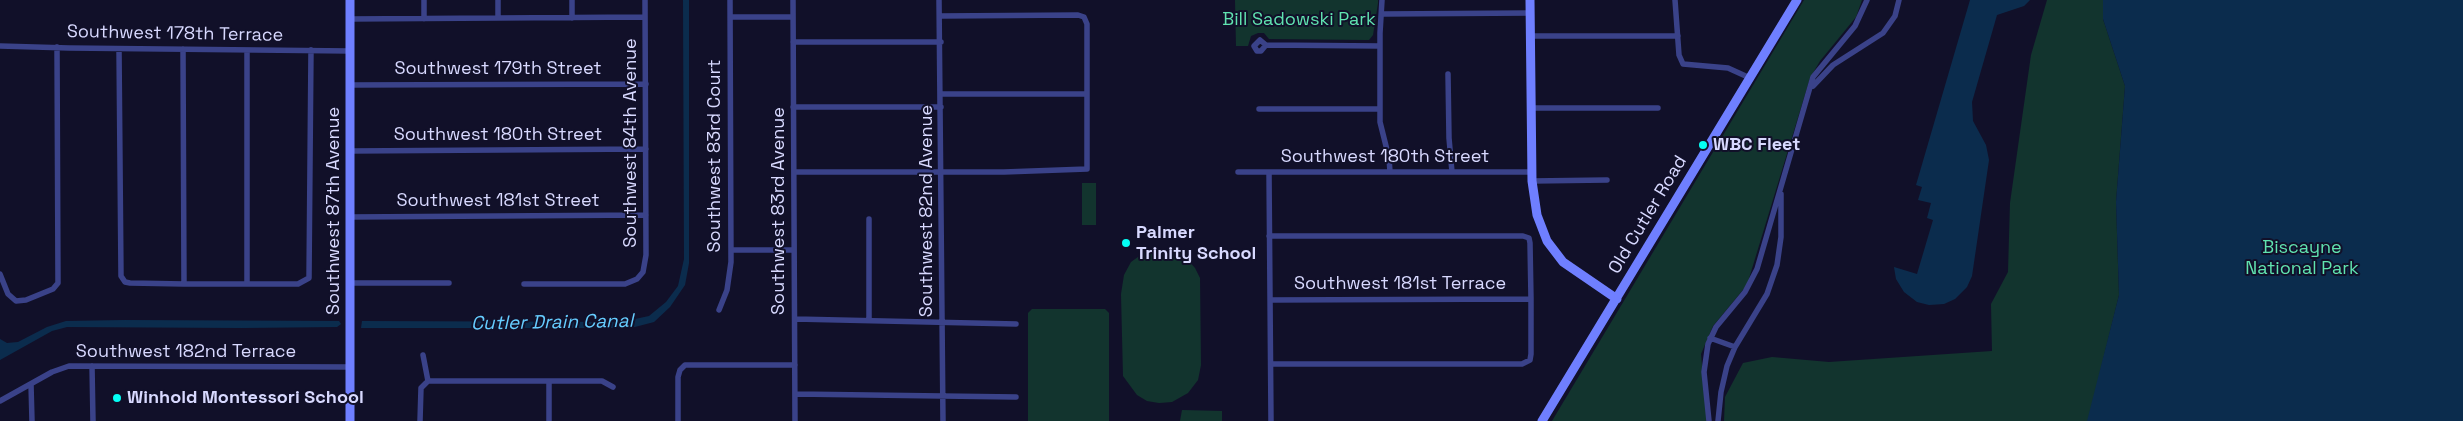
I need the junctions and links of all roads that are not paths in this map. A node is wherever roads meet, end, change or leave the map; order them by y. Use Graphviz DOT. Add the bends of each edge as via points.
graph roads {
  1 [pos="350,0"];
  2 [pos="424,0"];
  3 [pos="498,0"];
  4 [pos="572,0"];
  5 [pos="645,0"];
  6 [pos="730,0"];
  7 [pos="793,0"];
  8 [pos="939,0"];
  9 [pos="1382,0"];
  10 [pos="1530,0"];
  11 [pos="1675,0"];
  12 [pos="1797,0"];
  13 [pos="1867,0"];
  14 [pos="1899,0"];
  15 [pos="1530,13"];
  16 [pos="1383,14"];
  17 [pos="793,16"];
  18 [pos="940,16"];
  19 [pos="645,17"];
  20 [pos="730,17"];
  21 [pos="424,18"];
  22 [pos="498,18"];
  23 [pos="572,18"];
  24 [pos="350,19"];
  25 [pos="1530,36"];
  26 [pos="1678,36"];
  27 [pos="793,42"];
  28 [pos="940,42"];
  29 [pos="1266,45"];
  30 [pos="0,46"];
  31 [pos="1380,46"];
  32 [pos="57,47"];
  33 [pos="118,49"];
  34 [pos="183,49"];
  35 [pos="247,50"];
  36 [pos="311,50"];
  37 [pos="350,51"];
  38 [pos="1826,60"];
  39 [pos="1833,64"];
  40 [pos="1448,74"];
  41 [pos="1750,78"];
  42 [pos="646,84"];
  43 [pos="350,85"];
  44 [pos="1811,88"];
  45 [pos="941,94"];
  46 [pos="1087,94"];
  47 [pos="794,107"];
  48 [pos="941,107"];
  49 [pos="1531,108"];
  50 [pos="1658,108"];
  51 [pos="1380,109"];
  52 [pos="1259,110"];
  53 [pos="646,149"];
  54 [pos="350,151"];
  55 [pos="794,172"];
  56 [pos="942,172"];
  57 [pos="1238,172"];
  58 [pos="1269,172"];
  59 [pos="1390,172"];
  60 [pos="1452,172"];
  61 [pos="1532,176"];
  62 [pos="1607,180"];
  63 [pos="1780,192"];
  64 [pos="646,215"];
  65 [pos="350,217"];
  66 [pos="869,219"];
  67 [pos="1772,219"];
  68 [pos="1781,221"];
  69 [pos="1270,236"];
  70 [pos="731,250"];
  71 [pos="794,250"];
  72 [pos="0,274"];
  73 [pos="350,283"];
  74 [pos="184,284"];
  75 [pos="247,284"];
  76 [pos="449,284"];
  77 [pos="524,284"];
  78 [pos="1531,299"];
  79 [pos="1617,299"];
  80 [pos="1270,300"];
  81 [pos="719,310"];
  82 [pos="795,319"];
  83 [pos="869,320"];
  84 [pos="942,322"];
  85 [pos="1016,324"];
  86 [pos="1710,338"];
  87 [pos="1735,347"];
  88 [pos="422,355"];
  89 [pos="1271,364"];
  90 [pos="795,365"];
  91 [pos="92,366"];
  92 [pos="350,367"];
  93 [pos="428,381"];
  94 [pos="549,381"];
  95 [pos="31,384"];
  96 [pos="613,386"];
  97 [pos="795,394"];
  98 [pos="943,396"];
  99 [pos="1706,397"];
  100 [pos="1016,398"];
  101 [pos="1720,398"];
  102 [pos="0,401"];
  103 [pos="1709,419"];
  104 [pos="1718,420"];
  105 [pos="32,421"];
  106 [pos="93,421"];
  107 [pos="350,421"];
  108 [pos="420,421"];
  109 [pos="549,421"];
  110 [pos="678,421"];
  111 [pos="795,421"];
  112 [pos="943,421"];
  113 [pos="1271,421"];
  114 [pos="1542,421"];
  1 -- 24 [label="street, Southwest 87th Avenue"];
  2 -- 21 [label="street"];
  3 -- 22 [label="street"];
  4 -- 23 [label="street"];
  5 -- 19 [label="street, Southwest 84th Avenue"];
  6 -- 20 [label="street, Southwest 83rd Court"];
  7 -- 17 [label="street, Southwest 83rd Avenue"];
  8 -- 18 [label="street, Southwest 82nd Avenue"];
  9 -- 16 [label="street"];
  10 -- 15 [label="street"];
  11 -- 26 [label="street"];
  12 -- 41 [label="street, Old Cutler Road"];
  13 -- 38 [label="street" via="1855,26"];
  14 -- 39 [label="street" via="1895,16 1883,33"];
  15 -- 16 [label="street"];
  15 -- 25 [label="street"];
  16 -- 31 [label="street"];
  17 -- 20 [label="street"];
  17 -- 27 [label="street, Southwest 83rd Avenue"];
  18 -- 28 [label="street, Southwest 82nd Avenue"];
  18 -- 46 [label="street" via="1084,17 1087,24"];
  19 -- 23 [label="street"];
  19 -- 42 [label="street, Southwest 84th Avenue"];
  20 -- 70 [label="street, Southwest 83rd Court"];
  21 -- 22 [label="street"];
  21 -- 24 [label="street"];
  22 -- 23 [label="street"];
  24 -- 37 [label="street, Southwest 87th Avenue"];
  25 -- 26 [label="street"];
  25 -- 49 [label="street"];
  26 -- 41 [label="street" via="1679,55 1684,64 1728,68"];
  27 -- 28 [label="street"];
  27 -- 47 [label="street, Southwest 83rd Avenue"];
  28 -- 45 [label="street, Southwest 82nd Avenue"];
  29 -- 31 [label="street"];
  30 -- 32 [label="street, Southwest 178th Terrace"];
  31 -- 51 [label="street"];
  32 -- 33 [label="street, Southwest 178th Terrace"];
  32 -- 72 [label="street" via="56,287 16,301 8,294"];
  33 -- 34 [label="street, Southwest 178th Terrace"];
  33 -- 74 [label="street" via="120,269 123,280 133,284"];
  34 -- 35 [label="street, Southwest 178th Terrace"];
  34 -- 74 [label="street"];
  35 -- 36 [label="street, Southwest 178th Terrace"];
  35 -- 75 [label="street"];
  36 -- 37 [label="street, Southwest 178th Terrace"];
  36 -- 75 [label="street" via="311,266 308,280 295,284"];
  37 -- 43 [label="street, Southwest 87th Avenue"];
  38 -- 39 [label="street"];
  38 -- 44 [label="street" via="1815,73"];
  39 -- 44 [label="street"];
  40 -- 60 [label="street" via="1448,138"];
  41 -- 79 [label="street, Old Cutler Road"];
  42 -- 43 [label="street, Southwest 179th Street"];
  42 -- 53 [label="street, Southwest 84th Avenue"];
  43 -- 54 [label="street, Southwest 87th Avenue"];
  44 -- 63 [label="street"];
  45 -- 46 [label="street"];
  45 -- 48 [label="street, Southwest 82nd Avenue"];
  46 -- 56 [label="street" via="1087,169"];
  47 -- 48 [label="street"];
  47 -- 55 [label="street, Southwest 83rd Avenue"];
  48 -- 56 [label="street, Southwest 82nd Avenue"];
  49 -- 50 [label="street"];
  49 -- 61 [label="street"];
  51 -- 52 [label="street"];
  51 -- 59 [label="street" via="1380,127"];
  53 -- 54 [label="street, Southwest 180th Street"];
  53 -- 64 [label="street, Southwest 84th Avenue"];
  54 -- 65 [label="street, Southwest 87th Avenue"];
  55 -- 56 [label="street"];
  55 -- 71 [label="street, Southwest 83rd Avenue"];
  56 -- 84 [label="street, Southwest 82nd Avenue"];
  57 -- 58 [label="street, Southwest 180th Street"];
  58 -- 59 [label="street, Southwest 180th Street"];
  58 -- 69 [label="street"];
  59 -- 60 [label="street, Southwest 180th Street"];
  60 -- 61 [label="street, Southwest 180th Street"];
  61 -- 62 [label="street, Southwest 180th Street"];
  61 -- 79 [label="street" via="1537,215 1551,246 1572,270"];
  63 -- 67 [label="street"];
  63 -- 68 [label="street"];
  64 -- 65 [label="street, Southwest 181st Street"];
  64 -- 77 [label="street, Southwest 84th Avenue" via="645,266 634,281 619,284"];
  65 -- 73 [label="street, Southwest 87th Avenue"];
  66 -- 83 [label="street"];
  67 -- 68 [label="street"];
  67 -- 86 [label="street" via="1751,283"];
  68 -- 87 [label="street" via="1779,254 1772,281"];
  69 -- 78 [label="street" via="1520,235 1529,238"];
  69 -- 80 [label="street"];
  70 -- 71 [label="street"];
  70 -- 81 [label="street, Southwest 83rd Court" via="727,290"];
  71 -- 82 [label="street, Southwest 83rd Avenue"];
  73 -- 76 [label="street"];
  73 -- 92 [label="street, Southwest 87th Avenue"];
  74 -- 75 [label="street"];
  78 -- 80 [label="street, Southwest 181st Terrace"];
  78 -- 89 [label="street" via="1532,354 1528,362"];
  79 -- 114 [label="street, Old Cutler Road"];
  80 -- 89 [label="street"];
  82 -- 83 [label="street"];
  82 -- 90 [label="street, Southwest 83rd Avenue"];
  83 -- 84 [label="street"];
  84 -- 85 [label="street"];
  84 -- 98 [label="street, Southwest 82nd Avenue"];
  86 -- 87 [label="street"];
  86 -- 99 [label="street" via="1704,367"];
  87 -- 101 [label="street" via="1725,372"];
  88 -- 93 [label="street"];
  89 -- 113 [label="street"];
  90 -- 97 [label="street, Southwest 83rd Avenue"];
  90 -- 110 [label="street" via="691,364 682,367 678,378"];
  91 -- 92 [label="street, Southwest 182nd Terrace"];
  91 -- 95 [label="street, Southwest 182nd Terrace" via="59,369"];
  91 -- 106 [label="street"];
  92 -- 107 [label="street, Southwest 87th Avenue"];
  93 -- 94 [label="street"];
  93 -- 108 [label="street" via="421,388"];
  94 -- 96 [label="street" via="602,381"];
  94 -- 109 [label="street"];
  95 -- 102 [label="street, Southwest 182nd Terrace"];
  95 -- 105 [label="street"];
  97 -- 98 [label="street"];
  97 -- 111 [label="street, Southwest 83rd Avenue"];
  98 -- 100 [label="street"];
  98 -- 112 [label="street, Southwest 82nd Avenue"];
  99 -- 101 [label="street"];
  99 -- 103 [label="street"];
  101 -- 104 [label="street"];
  103 -- 104 [label="street"];
}
